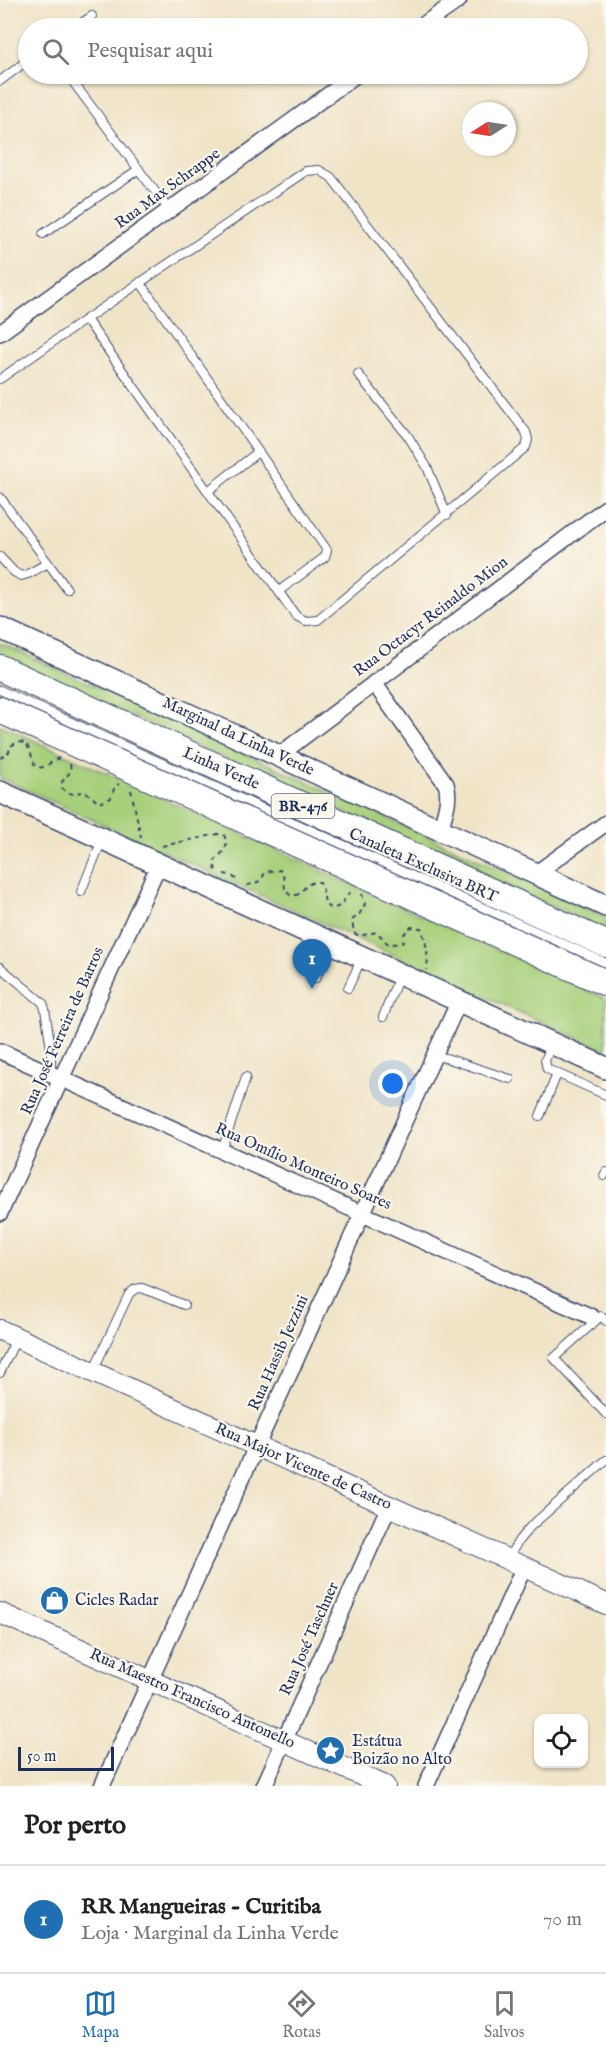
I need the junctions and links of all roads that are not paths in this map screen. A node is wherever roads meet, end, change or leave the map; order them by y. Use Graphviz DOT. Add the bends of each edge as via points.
graph roads {
  1 [pos="459,0"];
  2 [pos="92,16"];
  3 [pos="89,18"];
  4 [pos="433,18"];
  5 [pos="18,68"];
  6 [pos="0,81"];
  7 [pos="74,84"];
  8 [pos="343,84"];
  9 [pos="138,169"];
  10 [pos="169,210"];
  11 [pos="43,234"];
  12 [pos="140,282"];
  13 [pos="86,319"];
  14 [pos="0,333"];
  15 [pos="358,374"];
  16 [pos="0,379"];
  17 [pos="258,452"];
  18 [pos="208,491"];
  19 [pos="0,497"];
  20 [pos="606,508"];
  21 [pos="447,515"];
  22 [pos="0,557"];
  23 [pos="48,563"];
  24 [pos="67,589"];
  25 [pos="279,591"];
  26 [pos="0,628"];
  27 [pos="0,668"];
  28 [pos="374,683"];
  29 [pos="0,690"];
  30 [pos="0,710"];
  31 [pos="278,756"];
  32 [pos="0,792"];
  33 [pos="606,823"];
  34 [pos="440,830"];
  35 [pos="102,839"];
  36 [pos="160,855"];
  37 [pos="536,874"];
  38 [pos="81,892"];
  39 [pos="606,906"];
  40 [pos="331,943"];
  41 [pos="606,944"];
  42 [pos="362,957"];
  43 [pos="606,963"];
  44 [pos="0,967"];
  45 [pos="400,974"];
  46 [pos="316,978"];
  47 [pos="606,982"];
  48 [pos="348,988"];
  49 [pos="459,1001"];
  50 [pos="383,1017"];
  51 [pos="553,1044"];
  52 [pos="0,1051"];
  53 [pos="435,1056"];
  54 [pos="606,1068"];
  55 [pos="557,1074"];
  56 [pos="56,1076"];
  57 [pos="246,1077"];
  58 [pos="510,1079"];
  59 [pos="606,1095"];
  60 [pos="540,1116"];
  61 [pos="222,1151"];
  62 [pos="0,1213"];
  63 [pos="363,1214"];
  64 [pos="184,1305"];
  65 [pos="598,1319"];
  66 [pos="8,1334"];
  67 [pos="92,1372"];
  68 [pos="0,1374"];
  69 [pos="606,1414"];
  70 [pos="257,1446"];
  71 [pos="606,1460"];
  72 [pos="389,1506"];
  73 [pos="516,1563"];
  74 [pos="606,1604"];
  75 [pos="0,1613"];
  76 [pos="150,1680"];
  77 [pos="284,1741"];
  78 [pos="102,1786"];
  79 [pos="264,1786"];
  80 [pos="385,1786"];
  81 [pos="426,1786"];
  1 -- 4 [label="street"];
  2 -- 3 [label="lane"];
  5 -- 6 [label="lane"];
  7 -- 9 [label="lane"];
  8 -- 10 [label="street, Rua Max Schrappe"];
  9 -- 10 [label="lane"];
  9 -- 11 [label="lane"];
  10 -- 14 [label="street, Rua Max Schrappe"];
  12 -- 13 [label="lane"];
  12 -- 17 [label="lane"];
  12 -- 21 [label="lane" via="306,171 319,170 331,177 526,432 526,447"];
  13 -- 16 [label="lane"];
  13 -- 18 [label="lane"];
  15 -- 21 [label="lane" via="408,436 427,467"];
  17 -- 18 [label="lane"];
  17 -- 25 [label="lane" via="327,550 325,557"];
  18 -- 25 [label="lane"];
  19 -- 23 [label="lane"];
  20 -- 28 [label="street, Rua Octacyr Reinaldo Mion"];
  21 -- 25 [label="lane" via="318,620 306,621 296,616"];
  22 -- 23 [label="lane" via="21,576"];
  23 -- 24 [label="lane"];
  26 -- 31 [label="main road, Marginal da Linha Verde"];
  27 -- 41 [label="highway, Linha Verde / BR-476"];
  28 -- 31 [label="street, Rua Octacyr Reinaldo Mion"];
  28 -- 34 [label="street" via="446,784 448,800"];
  29 -- 43 [label="lane, Canaleta Exclusiva BRT"];
  30 -- 47 [label="highway, BR-476"];
  31 -- 34 [label="main road, Marginal da Linha Verde"];
  32 -- 35 [label="main road"];
  33 -- 37 [label="street"];
  34 -- 37 [label="main road, Marginal da Linha Verde"];
  35 -- 36 [label="main road"];
  35 -- 38 [label="lane"];
  36 -- 40 [label="main road"];
  36 -- 56 [label="street, Rua José Ferreira de Barros"];
  37 -- 39 [label="main road, Marginal da Linha Verde"];
  40 -- 42 [label="main road"];
  40 -- 46 [label="lane"];
  42 -- 45 [label="main road"];
  42 -- 48 [label="lane"];
  44 -- 56 [label="lane" via="42,1003"];
  45 -- 49 [label="main road"];
  45 -- 50 [label="lane"];
  49 -- 51 [label="main road"];
  49 -- 53 [label="street, Rua Hassib Jezzini"];
  51 -- 54 [label="main road"];
  51 -- 55 [label="lane" via="545,1065"];
  52 -- 56 [label="street, Rua Omílio Monteiro Soares"];
  53 -- 58 [label="lane"];
  53 -- 63 [label="street, Rua Hassib Jezzini"];
  55 -- 59 [label="lane"];
  55 -- 60 [label="lane"];
  56 -- 61 [label="street, Rua Omílio Monteiro Soares"];
  56 -- 62 [label="street, Rua José Ferreira de Barros"];
  57 -- 61 [label="lane"];
  61 -- 63 [label="street, Rua Omílio Monteiro Soares"];
  63 -- 65 [label="street, Rua Omílio Monteiro Soares"];
  63 -- 70 [label="street, Rua Hassib Jezzini"];
  64 -- 67 [label="lane" via="142,1287 135,1289 129,1294"];
  65 -- 69 [label="lane" via="554,1358"];
  66 -- 67 [label="street, Rua Major Vicente de Castro"];
  66 -- 68 [label="lane"];
  67 -- 70 [label="street, Rua Major Vicente de Castro"];
  70 -- 72 [label="street, Rua Major Vicente de Castro"];
  70 -- 76 [label="street, Rua Hassib Jezzini"];
  71 -- 73 [label="lane" via="530,1527 519,1540"];
  72 -- 73 [label="street, Rua Major Vicente de Castro"];
  72 -- 77 [label="street, Rua José Taschner"];
  73 -- 74 [label="street, Rua Major Vicente de Castro"];
  73 -- 81 [label="street"];
  75 -- 76 [label="street, Rua Maestro Francisco Antonello"];
  76 -- 77 [label="street, Rua Maestro Francisco Antonello"];
  76 -- 78 [label="street, Rua Hassib Jezzini"];
  77 -- 79 [label="street, Rua José Taschner"];
  77 -- 80 [label="street, Rua Maestro Francisco Antonello"];
}
